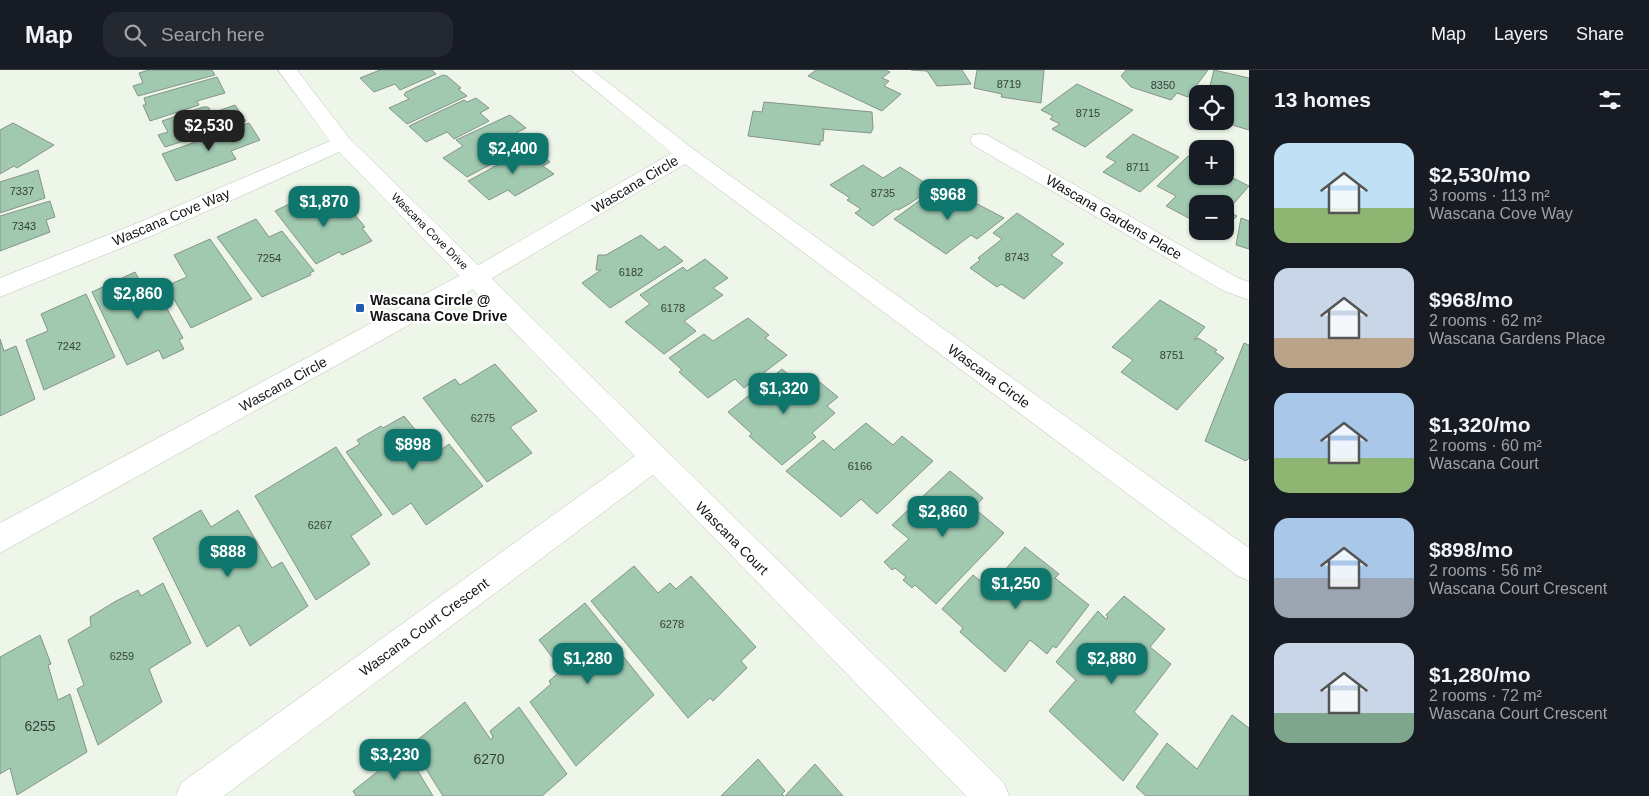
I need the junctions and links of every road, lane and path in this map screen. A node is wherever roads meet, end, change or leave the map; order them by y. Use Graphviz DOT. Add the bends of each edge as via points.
graph roads {
  1 [pos="287,70"];
  2 [pos="580,70"];
  3 [pos="980,140"];
  4 [pos="342,143"];
  5 [pos="686,154"];
  6 [pos="476,277"];
  7 [pos="0,288"];
  8 [pos="1249,291"];
  9 [pos="653,459"];
  10 [pos="0,539"];
  11 [pos="1249,566"];
  12 [pos="194,796"];
  13 [pos="991,796"];
  1 -- 4 [label="street, Wascana Cove Drive"];
  2 -- 5 [label="street"];
  3 -- 8 [label="street, Wascana Gardens Place" via="1230,284"];
  4 -- 6 [label="street, Wascana Cove Drive"];
  4 -- 7 [label="street, Wascana Cove Way" via="148,228"];
  5 -- 6 [label="street, Wascana Circle"];
  5 -- 11 [label="street, Wascana Circle"];
  6 -- 9 [label="street, Wascana Court"];
  6 -- 10 [label="street, Wascana Circle"];
  9 -- 12 [label="street, Wascana Court Crescent"];
  9 -- 13 [label="street, Wascana Court"];
}
